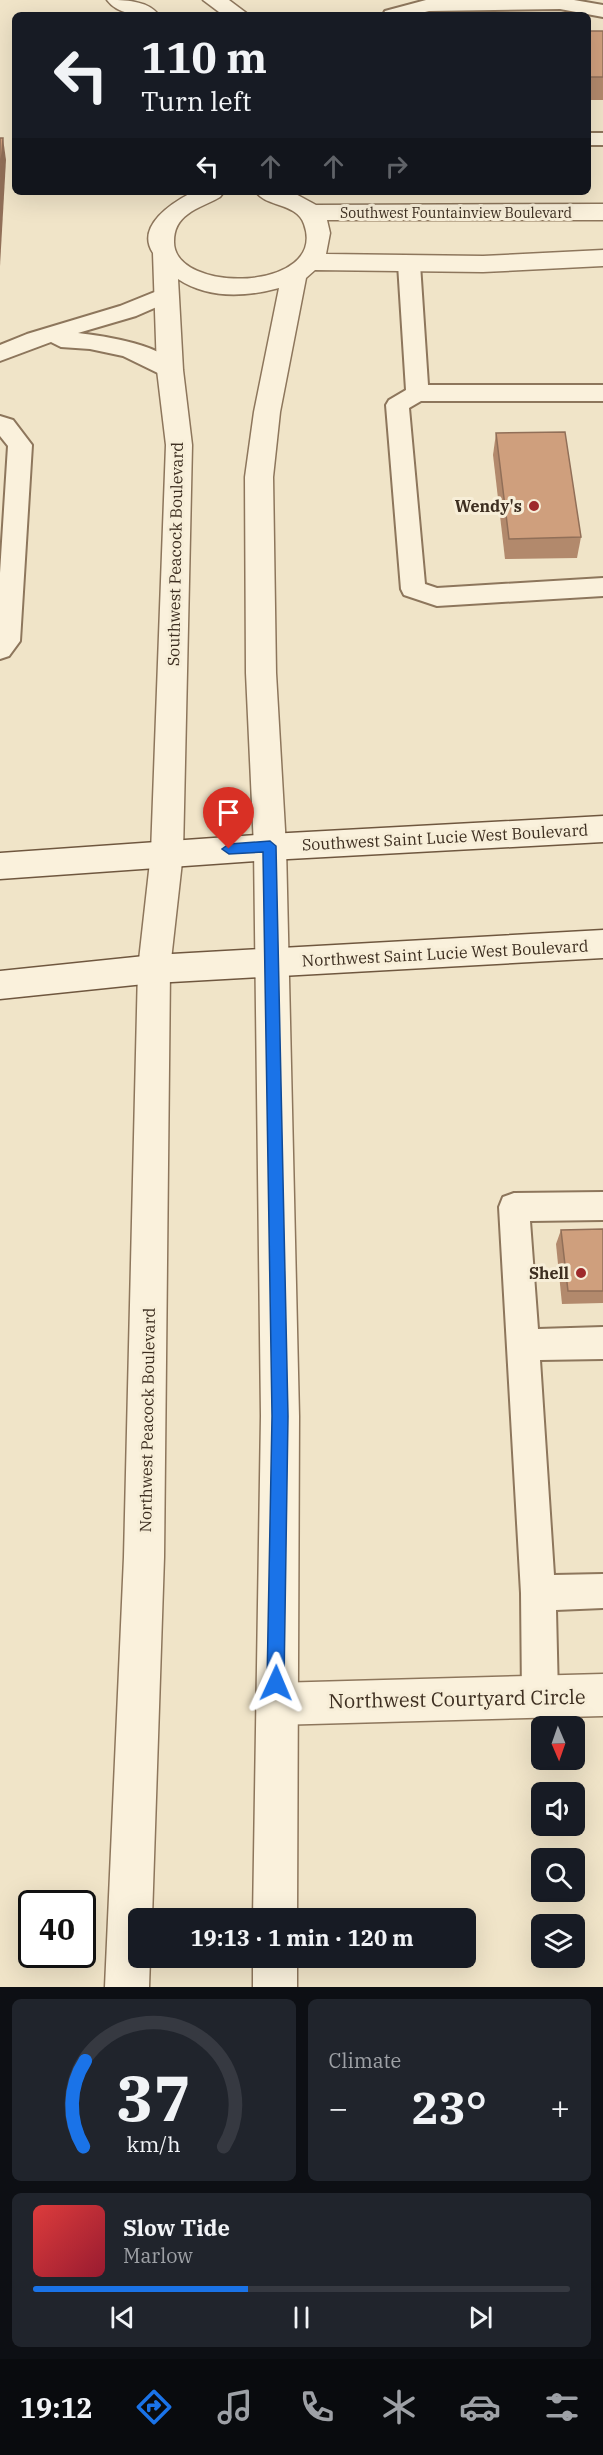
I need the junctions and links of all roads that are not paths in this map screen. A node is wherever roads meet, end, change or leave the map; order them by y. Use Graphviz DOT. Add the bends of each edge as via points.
graph roads {
  1 [pos="118,0"];
  2 [pos="213,0"];
  3 [pos="603,11"];
  4 [pos="142,12"];
  5 [pos="234,12"];
  6 [pos="402,12"];
  7 [pos="204,195"];
  8 [pos="282,195"];
  9 [pos="174,202"];
  10 [pos="603,212"];
  11 [pos="309,213"];
  12 [pos="164,255"];
  13 [pos="603,258"];
  14 [pos="409,264"];
  15 [pos="301,268"];
  16 [pos="168,294"];
  17 [pos="35,339"];
  18 [pos="0,354"];
  19 [pos="170,370"];
  20 [pos="417,393"];
  21 [pos="603,393"];
  22 [pos="0,424"];
  23 [pos="603,587"];
  24 [pos="6,596"];
  25 [pos="0,649"];
  26 [pos="603,829"];
  27 [pos="270,846"];
  28 [pos="167,853"];
  29 [pos="0,866"];
  30 [pos="603,944"];
  31 [pos="270,962"];
  32 [pos="154,969"];
  33 [pos="0,985"];
  34 [pos="603,1206"];
  35 [pos="603,1343"];
  36 [pos="522,1345"];
  37 [pos="603,1591"];
  38 [pos="538,1593"];
  39 [pos="603,1695"];
  40 [pos="540,1696"];
  41 [pos="275,1704"];
  42 [pos="275,1908"];
  43 [pos="275,1968"];
  44 [pos="127,1987"];
  45 [pos="275,1987"];
  1 -- 4 [label="street"];
  2 -- 5 [label="street"];
  3 -- 6 [label="lane" via="560,3 428,4"];
  7 -- 9 [label="street"];
  8 -- 11 [label="street"];
  9 -- 12 [label="street, Southwest Peacock Boulevard" via="163,225 160,241"];
  10 -- 11 [label="street, Southwest Fountainview Boulevard"];
  11 -- 15 [label="street" via="318,229 318,246"];
  12 -- 15 [label="street" via="176,270 219,287 246,289 272,284"];
  12 -- 16 [label="street, Southwest Peacock Boulevard"];
  13 -- 14 [label="street"];
  14 -- 15 [label="street"];
  14 -- 20 [label="lane"];
  15 -- 27 [label="street" via="267,412 259,477 261,673"];
  16 -- 17 [label="lane"];
  16 -- 19 [label="street, Southwest Peacock Boulevard"];
  17 -- 18 [label="lane"];
  17 -- 19 [label="lane" via="102,341 155,360"];
  19 -- 28 [label="street, Southwest Peacock Boulevard" via="180,445"];
  20 -- 21 [label="lane"];
  20 -- 23 [label="lane" via="397,405 413,589 437,597"];
  22 -- 24 [label="lane" via="20,445"];
  24 -- 25 [label="lane" via="8,641"];
  26 -- 27 [label="street, Southwest Saint Lucie West Boulevard"];
  27 -- 28 [label="street, Southwest Saint Lucie West Boulevard"];
  27 -- 31 [label="street"];
  28 -- 29 [label="street, Southwest Saint Lucie West Boulevard"];
  28 -- 32 [label="street, Northwest Peacock Boulevard"];
  30 -- 31 [label="street, Northwest Saint Lucie West Boulevard"];
  31 -- 32 [label="street, Northwest Saint Lucie West Boulevard"];
  31 -- 41 [label="street" via="280,1416"];
  32 -- 33 [label="street, Northwest Saint Lucie West Boulevard"];
  32 -- 44 [label="street, Northwest Peacock Boulevard" via="144,1557"];
  34 -- 36 [label="lane" via="514,1207"];
  35 -- 36 [label="lane"];
  36 -- 38 [label="lane"];
  37 -- 38 [label="lane"];
  38 -- 40 [label="lane"];
  39 -- 40 [label="street, Northwest Courtyard Circle"];
  40 -- 41 [label="street, Northwest Courtyard Circle"];
  41 -- 42 [label="street"];
  43 -- 45 [label="street"];
}
